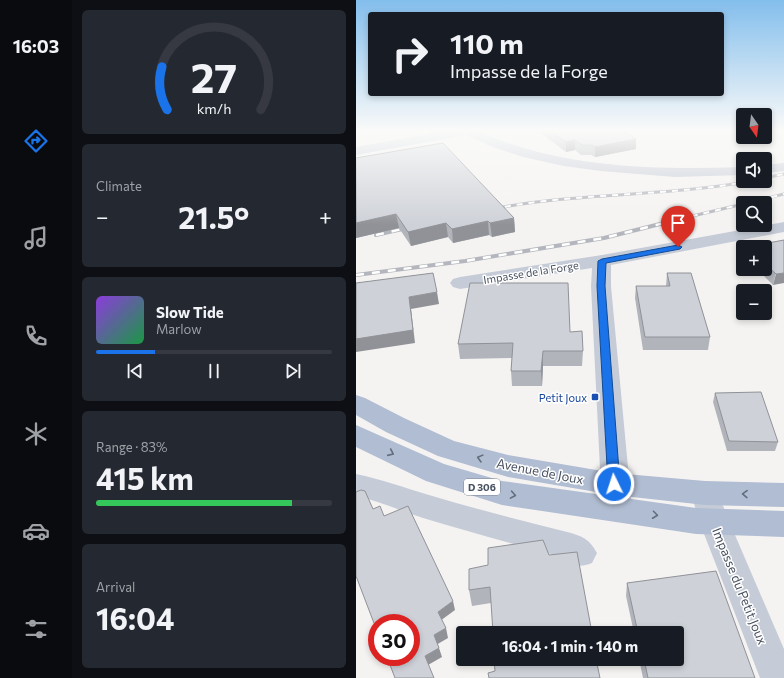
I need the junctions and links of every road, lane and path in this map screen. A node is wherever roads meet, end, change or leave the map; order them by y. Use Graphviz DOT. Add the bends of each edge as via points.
graph roads {
  1 [pos="567,162"];
  2 [pos="784,167"];
  3 [pos="772,168"];
  4 [pos="736,171"];
  5 [pos="784,228"];
  6 [pos="602,261"];
  7 [pos="460,283"];
  8 [pos="356,404"];
  9 [pos="356,435"];
  10 [pos="356,485"];
  11 [pos="784,495"];
  12 [pos="615,497"];
  13 [pos="710,507"];
  14 [pos="784,524"];
  15 [pos="581,553"];
  16 [pos="778,678"];
  1 -- 4 [label="street" via="645,170"];
  2 -- 3 [label="street"];
  5 -- 6 [label="street, Impasse de la Forge"];
  6 -- 7 [label="street, Impasse de la Forge"];
  6 -- 12 [label="street" via="601,286"];
  12 -- 8 [label="main road, Avenue de Joux / D 306, one-way" via="447,449"];
  9 -- 12 [label="main road, Avenue de Joux / D 306, one-way" via="436,473 495,491 537,499"];
  10 -- 15 [label="street" via="501,529 571,546"];
  11 -- 13 [label="main road, Avenue de Joux / D 306, one-way"];
  12 -- 13 [label="main road, Avenue de Joux / D 306" via="696,520"];
  13 -- 14 [label="main road, Avenue de Joux / D 306"];
  13 -- 16 [label="street, Impasse du Petit Joux"];
}
